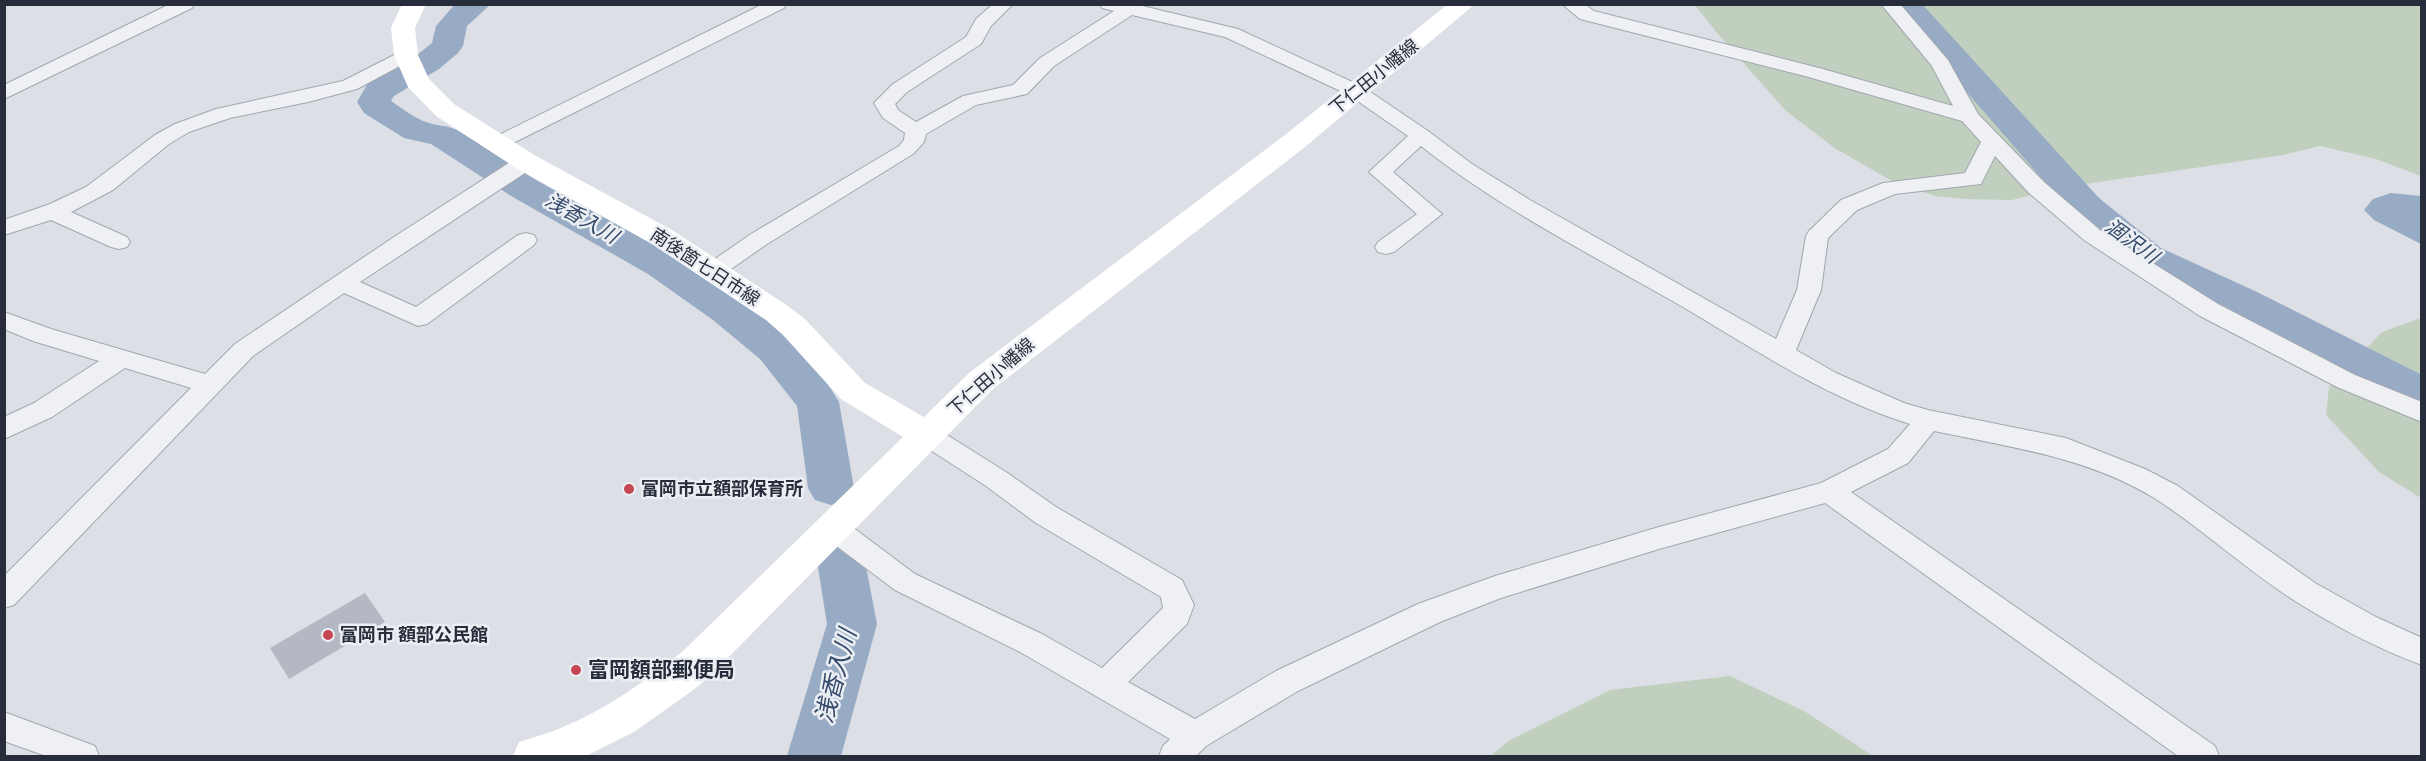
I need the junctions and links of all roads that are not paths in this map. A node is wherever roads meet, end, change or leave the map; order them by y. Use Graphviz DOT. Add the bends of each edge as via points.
graph roads {
  1 [pos="139,4"];
  2 [pos="186,4"];
  3 [pos="414,4"];
  4 [pos="778,4"];
  5 [pos="1004,4"];
  6 [pos="1108,4"];
  7 [pos="1463,4"];
  8 [pos="1570,4"];
  9 [pos="1890,4"];
  10 [pos="1129,9"];
  11 [pos="159,16"];
  12 [pos="410,65"];
  13 [pos="1356,92"];
  14 [pos="4,93"];
  15 [pos="1969,117"];
  16 [pos="916,131"];
  17 [pos="1421,135"];
  18 [pos="1992,141"];
  19 [pos="496,144"];
  20 [pos="509,173"];
  21 [pos="50,211"];
  22 [pos="4,228"];
  23 [pos="526,240"];
  24 [pos="119,243"];
  25 [pos="1386,247"];
  26 [pos="713,271"];
  27 [pos="342,283"];
  28 [pos="4,320"];
  29 [pos="1782,353"];
  30 [pos="122,358"];
  31 [pos="211,385"];
  32 [pos="2421,413"];
  33 [pos="1928,420"];
  34 [pos="4,429"];
  35 [pos="927,435"];
  36 [pos="1829,491"];
  37 [pos="833,528"];
  38 [pos="4,596"];
  39 [pos="2421,652"];
  40 [pos="1105,685"];
  41 [pos="4,726"];
  42 [pos="1185,746"];
  43 [pos="83,756"];
  44 [pos="534,756"];
  45 [pos="2203,756"];
  1 -- 11 [label="street"];
  2 -- 11 [label="street"];
  3 -- 12 [label="main road" via="403,28"];
  4 -- 19 [label="street"];
  5 -- 16 [label="street" via="983,23 975,40 900,88 884,103 890,114"];
  6 -- 10 [label="street"];
  7 -- 13 [label="main road, 下仁田小幡線"];
  8 -- 15 [label="street" via="1587,15"];
  9 -- 15 [label="street" via="1941,64"];
  10 -- 13 [label="street" via="1231,33"];
  10 -- 16 [label="street" via="1047,62 1020,90 970,100"];
  11 -- 14 [label="street"];
  12 -- 19 [label="main road, 南後箇七日市線" via="426,94"];
  12 -- 21 [label="street" via="351,85 216,113 179,129 104,186"];
  13 -- 17 [label="street"];
  13 -- 35 [label="main road, 下仁田小幡線" via="981,381"];
  15 -- 18 [label="street"];
  16 -- 26 [label="street" via="914,142 906,150"];
  17 -- 25 [label="street" via="1380,172 1431,214"];
  17 -- 29 [label="street" via="1464,169 1522,205"];
  18 -- 29 [label="street" via="1973,179 1891,188 1849,205 1817,236 1809,290"];
  18 -- 32 [label="street" via="2036,187 2092,235 2146,270 2280,348"];
  19 -- 20 [label="main road, 南後箇七日市線"];
  20 -- 26 [label="main road, 南後箇七日市線" via="662,237"];
  20 -- 27 [label="street"];
  21 -- 22 [label="street"];
  21 -- 24 [label="street"];
  23 -- 27 [label="street" via="418,318"];
  26 -- 35 [label="main road, 南後箇七日市線" via="794,327 853,391"];
  27 -- 31 [label="street" via="244,350"];
  28 -- 30 [label="street"];
  29 -- 33 [label="street" via="1894,410"];
  30 -- 31 [label="street"];
  30 -- 34 [label="street" via="43,410"];
  31 -- 38 [label="street"];
  33 -- 36 [label="street" via="1898,456"];
  33 -- 39 [label="street" via="2066,448 2135,476 2168,493 2305,592"];
  35 -- 37 [label="main road, 下仁田小幡線"];
  35 -- 40 [label="street" via="1046,515 1172,589 1179,605 1176,615"];
  36 -- 42 [label="street" via="1572,564 1429,613 1287,681"];
  36 -- 45 [label="street"];
  37 -- 40 [label="street" via="905,582 1031,643"];
  37 -- 44 [label="main road, 下仁田小幡線" via="696,664 658,696 604,728 558,750"];
  40 -- 42 [label="street"];
  41 -- 43 [label="street"];
}
